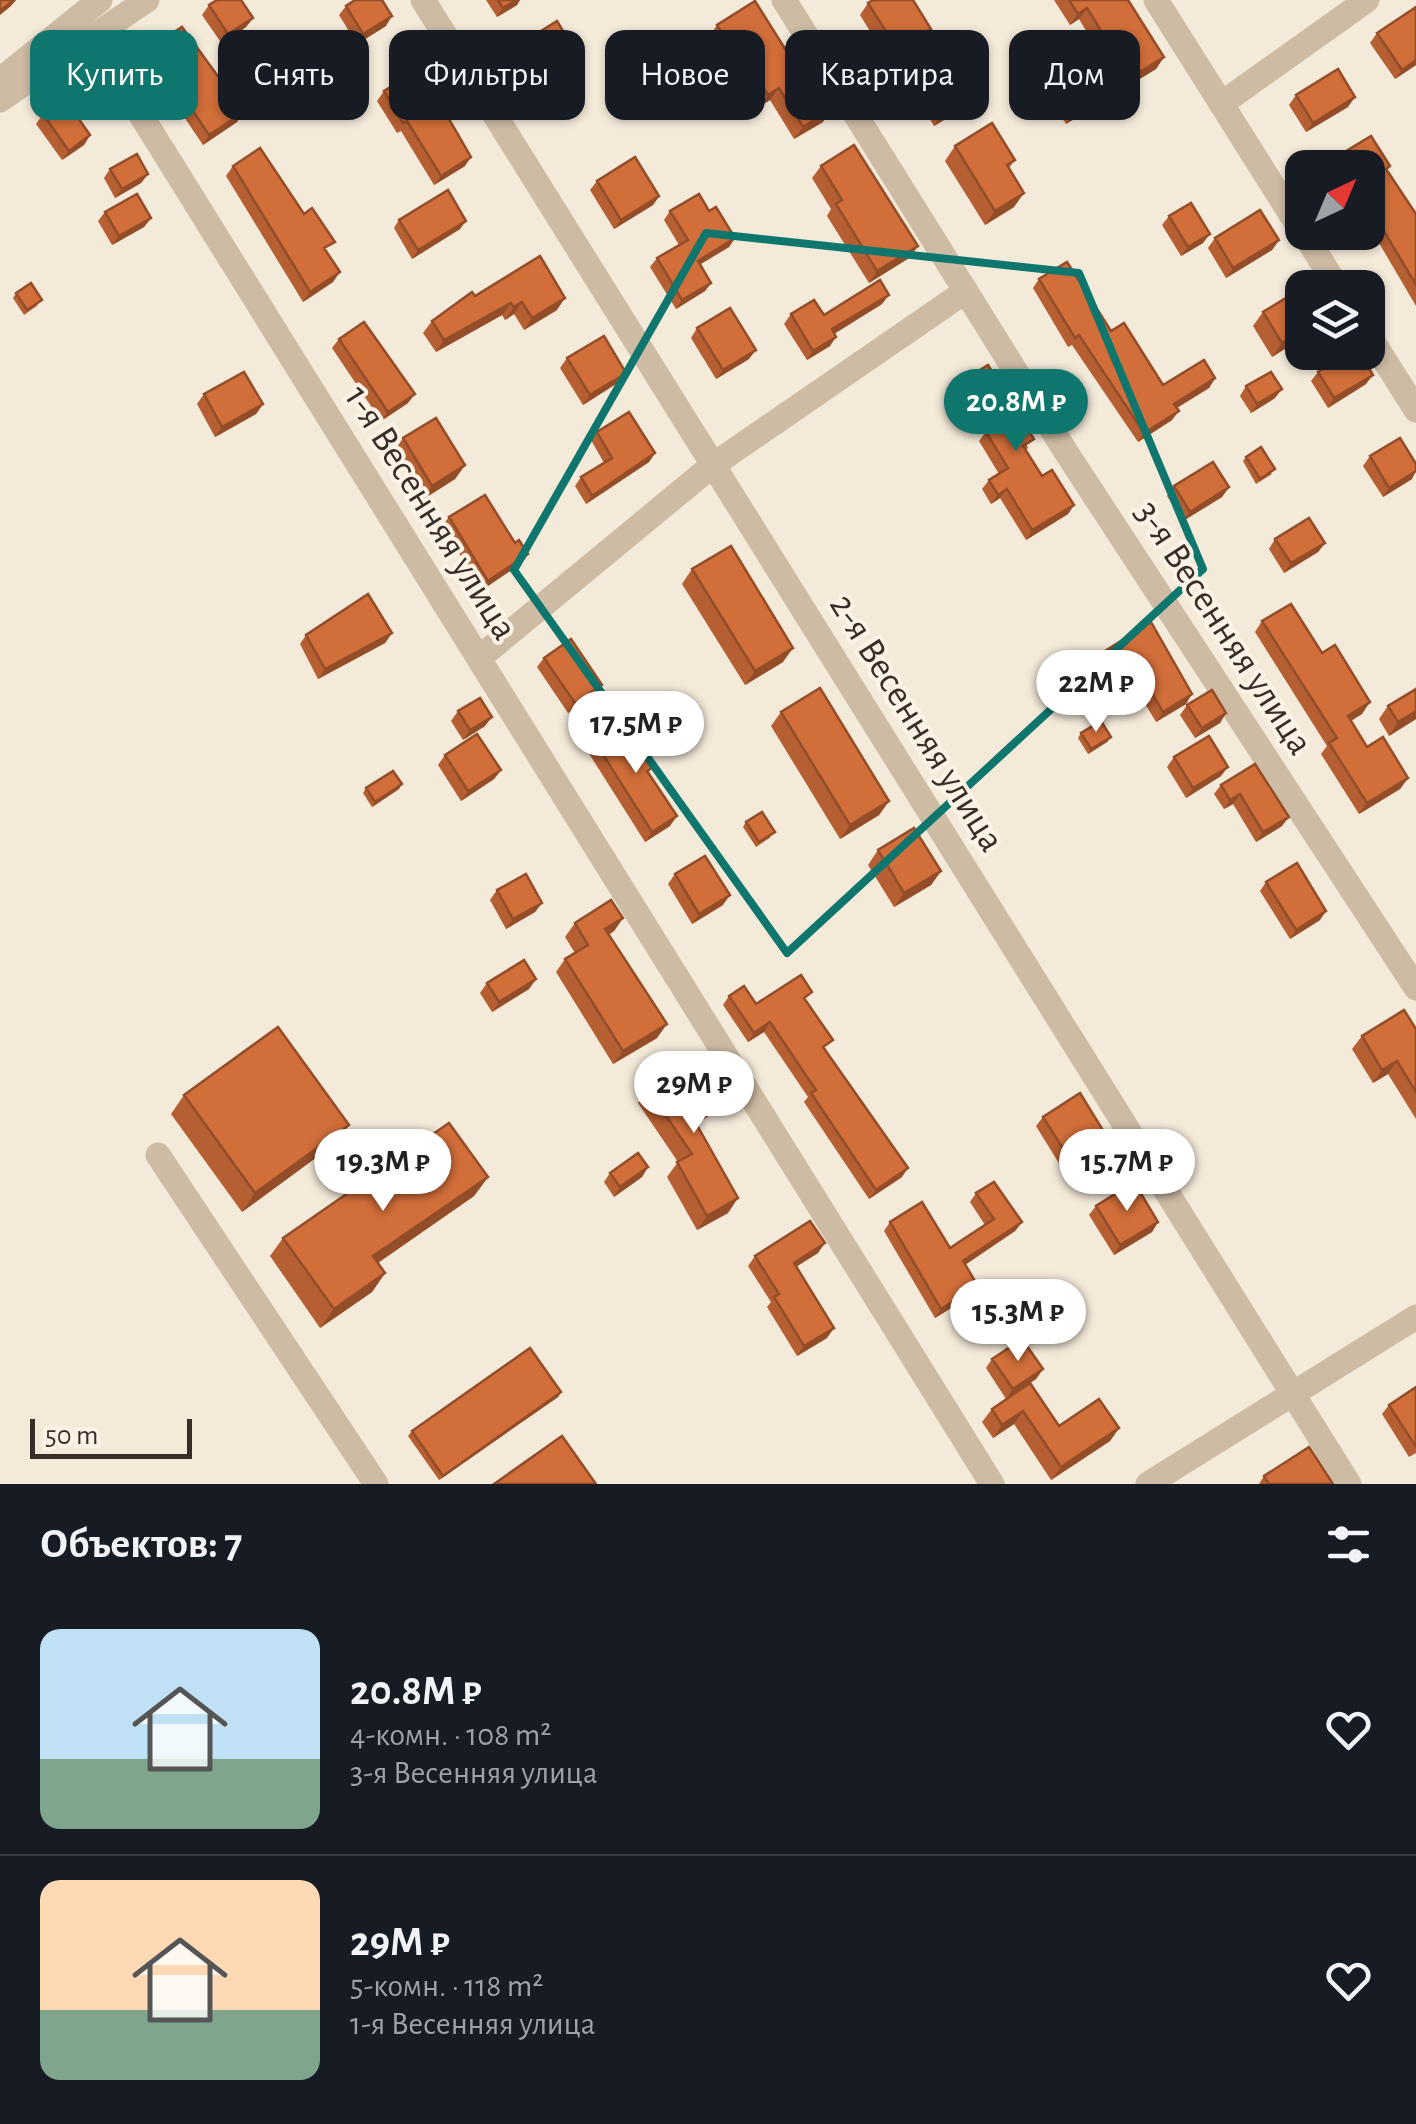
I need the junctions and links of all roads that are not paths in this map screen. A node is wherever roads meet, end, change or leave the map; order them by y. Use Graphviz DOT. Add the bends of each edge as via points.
graph roads {
  1 [pos="100,0"];
  2 [pos="147,0"];
  3 [pos="423,0"];
  4 [pos="784,0"];
  5 [pos="1156,0"];
  6 [pos="1367,0"];
  7 [pos="105,30"];
  8 [pos="30,75"];
  9 [pos="5,89"];
  10 [pos="1221,104"];
  11 [pos="145,120"];
  12 [pos="1285,204"];
  13 [pos="966,291"];
  14 [pos="1385,361"];
  15 [pos="1416,410"];
  16 [pos="713,464"];
  17 [pos="478,658"];
  18 [pos="1416,988"];
  19 [pos="158,1155"];
  20 [pos="1416,1317"];
  21 [pos="1294,1395"];
  22 [pos="376,1484"];
  23 [pos="992,1484"];
  24 [pos="1148,1484"];
  25 [pos="1350,1484"];
  1 -- 9 [label="street"];
  2 -- 7 [label="street"];
  3 -- 16 [label="street, 2-я Весенняя улица"];
  4 -- 13 [label="street, 3-я Весенняя улица"];
  5 -- 10 [label="street"];
  6 -- 10 [label="street"];
  8 -- 9 [label="street"];
  10 -- 12 [label="street"];
  11 -- 17 [label="street, 1-я Весенняя улица"];
  13 -- 16 [label="street"];
  13 -- 18 [label="street, 3-я Весенняя улица"];
  14 -- 15 [label="street"];
  16 -- 17 [label="street"];
  16 -- 21 [label="street, 2-я Весенняя улица"];
  17 -- 23 [label="street, 1-я Весенняя улица"];
  19 -- 22 [label="street"];
  20 -- 21 [label="street"];
  21 -- 24 [label="street"];
  21 -- 25 [label="street, 2-я Весенняя улица"];
}
